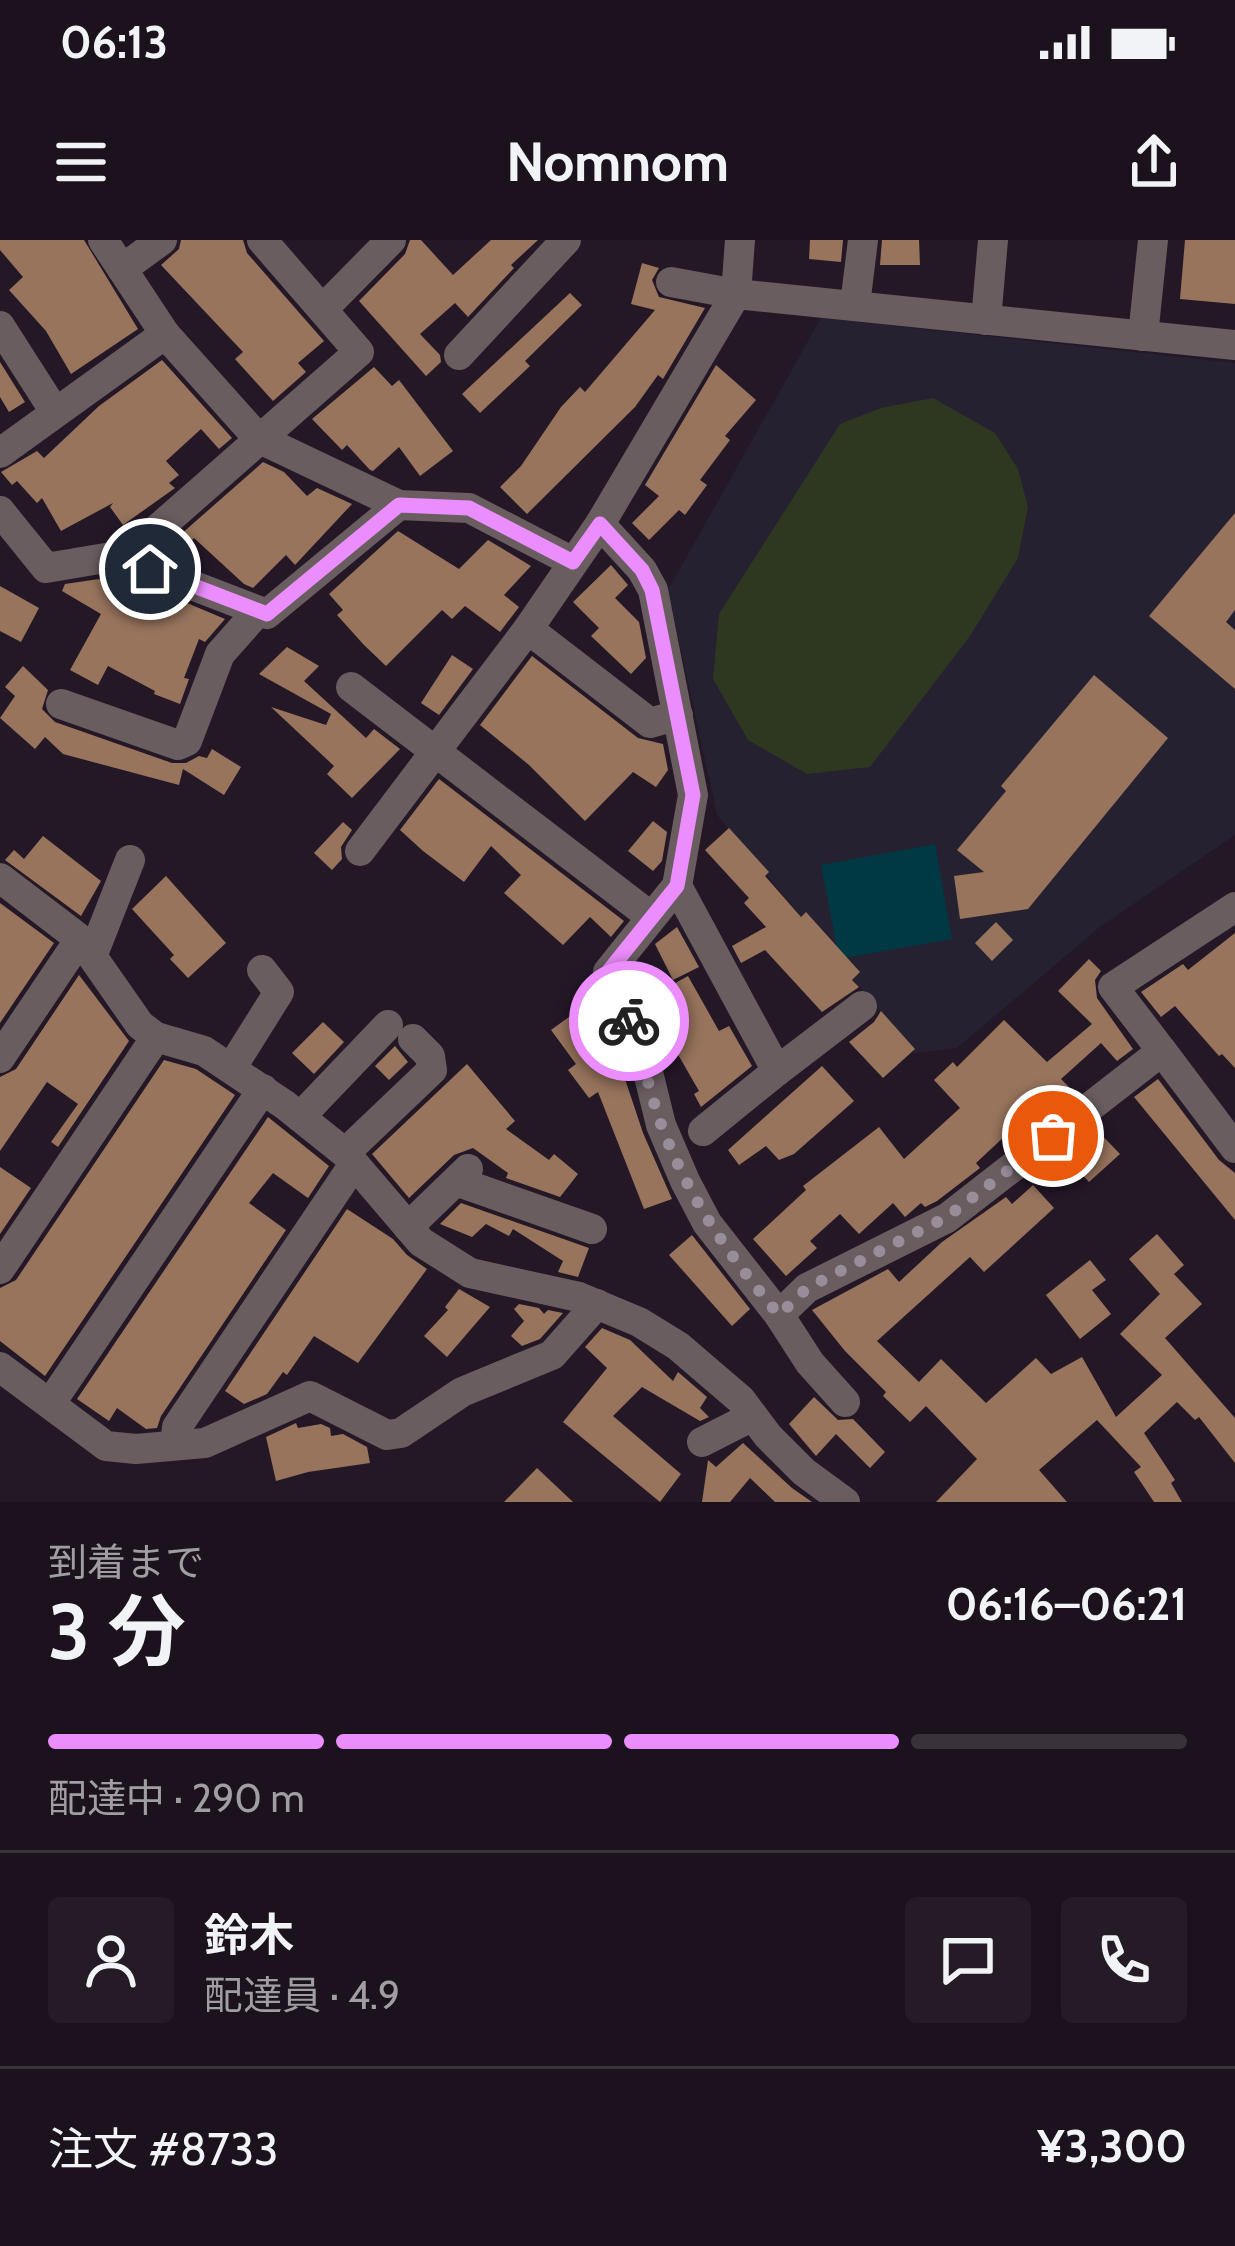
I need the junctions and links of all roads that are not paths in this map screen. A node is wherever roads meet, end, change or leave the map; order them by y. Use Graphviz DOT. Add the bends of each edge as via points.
graph roads {
  1 [pos="103,240"];
  2 [pos="162,240"];
  3 [pos="262,240"];
  4 [pos="391,240"];
  5 [pos="566,240"];
  6 [pos="740,240"];
  7 [pos="862,240"];
  8 [pos="993,240"];
  9 [pos="1153,240"];
  10 [pos="122,269"];
  11 [pos="671,282"];
  12 [pos="736,294"];
  13 [pos="855,305"];
  14 [pos="323,309"];
  15 [pos="986,320"];
  16 [pos="0,326"];
  17 [pos="165,334"];
  18 [pos="1144,336"];
  19 [pos="1235,345"];
  20 [pos="459,356"];
  21 [pos="55,412"];
  22 [pos="258,438"];
  23 [pos="0,454"];
  24 [pos="399,505"];
  25 [pos="0,512"];
  26 [pos="600,524"];
  27 [pos="129,554"];
  28 [pos="573,562"];
  29 [pos="258,611"];
  30 [pos="528,629"];
  31 [pos="351,687"];
  32 [pos="61,704"];
  33 [pos="678,715"];
  34 [pos="436,751"];
  35 [pos="360,851"];
  36 [pos="130,860"];
  37 [pos="0,878"];
  38 [pos="677,886"];
  39 [pos="1235,908"];
  40 [pos="650,916"];
  41 [pos="87,947"];
  42 [pos="262,970"];
  43 [pos="862,1006"];
  44 [pos="156,1037"];
  45 [pos="1162,1051"];
  46 [pos="0,1058"];
  47 [pos="232,1067"];
  48 [pos="777,1071"];
  49 [pos="263,1089"];
  50 [pos="300,1117"];
  51 [pos="704,1131"];
  52 [pos="1235,1148"];
  53 [pos="349,1158"];
  54 [pos="408,1228"];
  55 [pos="592,1229"];
  56 [pos="0,1269"];
  57 [pos="597,1304"];
  58 [pos="779,1315"];
  59 [pos="0,1367"];
  60 [pos="845,1402"];
  61 [pos="50,1404"];
  62 [pos="753,1416"];
  63 [pos="701,1442"];
  64 [pos="175,1445"];
  65 [pos="845,1502"];
  1 -- 10 [label="street"];
  2 -- 10 [label="street"];
  3 -- 14 [label="street"];
  4 -- 14 [label="street"];
  5 -- 20 [label="street"];
  6 -- 12 [label="street"];
  7 -- 13 [label="street"];
  8 -- 15 [label="street"];
  9 -- 18 [label="street"];
  10 -- 17 [label="street"];
  11 -- 12 [label="street"];
  12 -- 13 [label="street"];
  12 -- 26 [label="street"];
  13 -- 15 [label="street"];
  14 -- 22 [label="street" via="359,352"];
  15 -- 18 [label="street"];
  16 -- 21 [label="street"];
  17 -- 21 [label="street"];
  17 -- 22 [label="street"];
  18 -- 19 [label="street"];
  21 -- 23 [label="street"];
  22 -- 24 [label="street"];
  22 -- 27 [label="street"];
  24 -- 28 [label="street" via="469,508"];
  24 -- 29 [label="street" via="267,614"];
  25 -- 27 [label="street" via="46,568"];
  26 -- 28 [label="street"];
  26 -- 33 [label="street" via="652,590"];
  27 -- 29 [label="street"];
  28 -- 30 [label="street"];
  29 -- 32 [label="street" via="220,654 187,741 178,745"];
  30 -- 33 [label="street" via="650,723"];
  30 -- 34 [label="street"];
  31 -- 34 [label="street"];
  33 -- 38 [label="street" via="693,795"];
  34 -- 35 [label="street"];
  34 -- 40 [label="street"];
  36 -- 41 [label="street"];
  37 -- 41 [label="street"];
  38 -- 40 [label="street"];
  38 -- 48 [label="street"];
  39 -- 45 [label="street" via="1113,987"];
  40 -- 58 [label="street" via="608,972 696,1202"];
  41 -- 44 [label="street" via="117,997"];
  41 -- 46 [label="street"];
  42 -- 47 [label="street" via="279,992"];
  43 -- 48 [label="street"];
  44 -- 47 [label="street"];
  44 -- 56 [label="street"];
  45 -- 52 [label="street"];
  45 -- 58 [label="street" via="947,1217 807,1288"];
  47 -- 49 [label="street"];
  48 -- 51 [label="street"];
  49 -- 50 [label="street"];
  49 -- 61 [label="street"];
  50 -- 53 [label="street"];
  50 -- 53 [label="street" via="401,1032 430,1056 432,1070"];
  53 -- 54 [label="street"];
  53 -- 64 [label="street" via="178,1427"];
  54 -- 55 [label="street" via="463,1175"];
  54 -- 57 [label="street" via="470,1274"];
  57 -- 62 [label="street" via="678,1346"];
  57 -- 64 [label="street" via="552,1355 461,1392 401,1433 387,1436 310,1396 205,1443"];
  58 -- 60 [label="street"];
  59 -- 61 [label="street"];
  61 -- 64 [label="street" via="106,1446"];
  62 -- 63 [label="street"];
  62 -- 65 [label="street" via="804,1472"];
}
